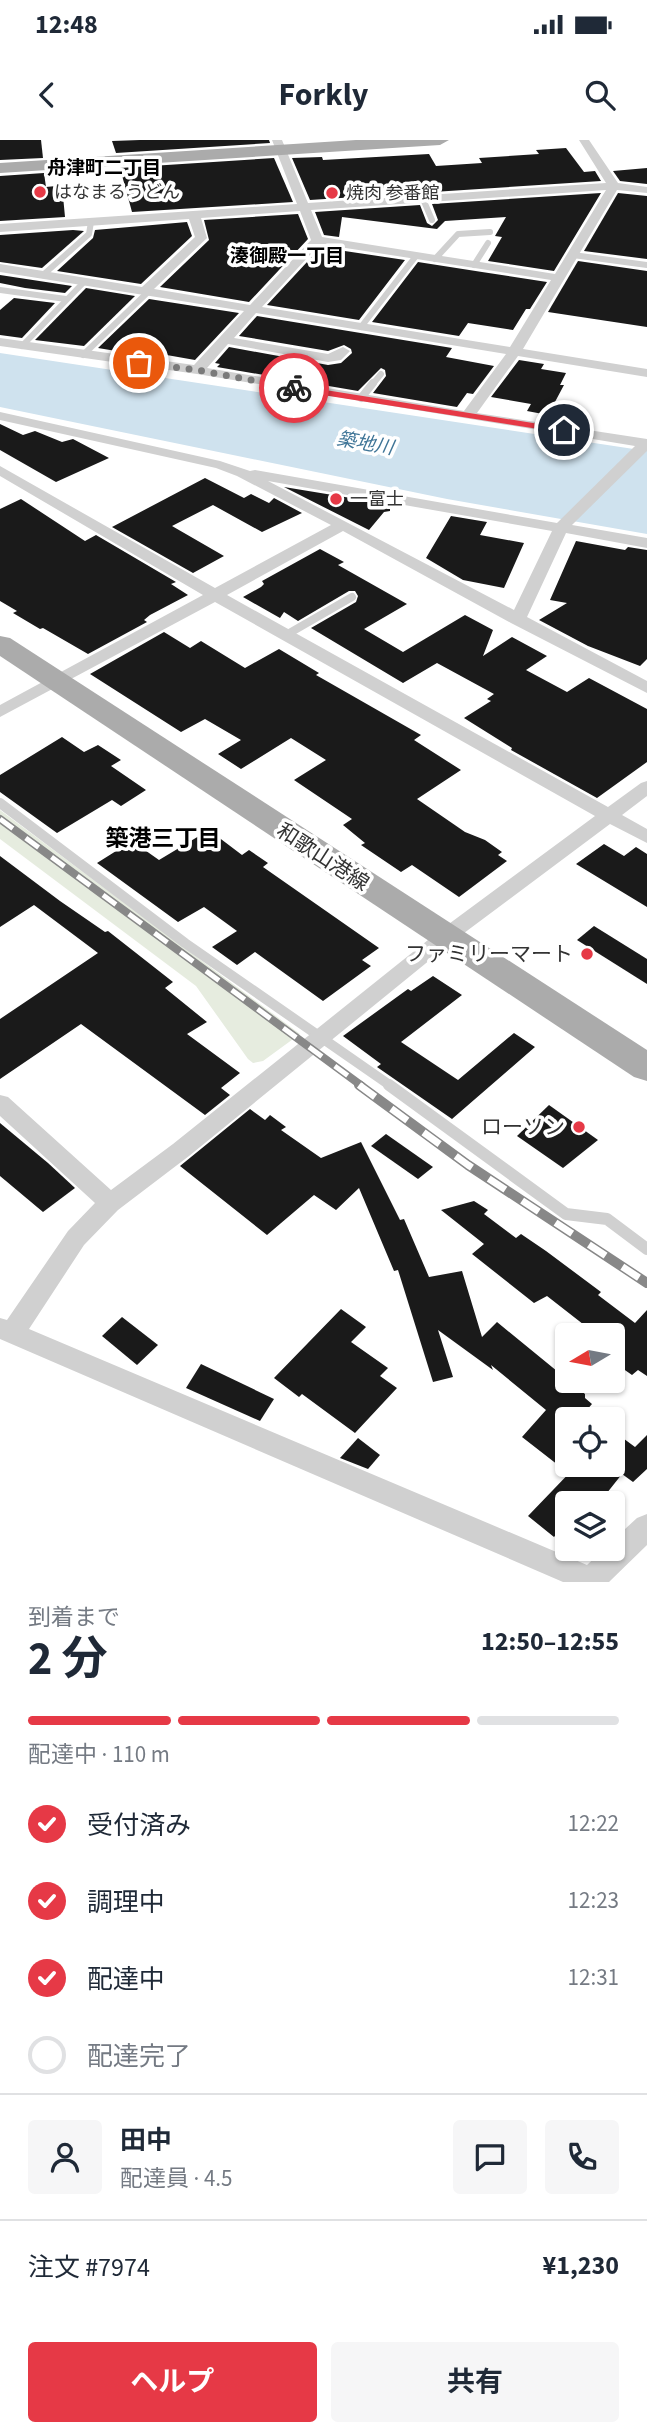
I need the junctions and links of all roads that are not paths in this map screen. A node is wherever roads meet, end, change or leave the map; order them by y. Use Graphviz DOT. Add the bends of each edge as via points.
graph roads {
  1 [pos="440,140"];
  2 [pos="584,140"];
  3 [pos="279,145"];
  4 [pos="0,168"];
  5 [pos="614,186"];
  6 [pos="647,190"];
  7 [pos="423,199"];
  8 [pos="304,207"];
  9 [pos="194,215"];
  10 [pos="432,220"];
  11 [pos="91,222"];
  12 [pos="0,228"];
  13 [pos="490,232"];
  14 [pos="317,240"];
  15 [pos="488,243"];
  16 [pos="573,255"];
  17 [pos="415,256"];
  18 [pos="435,259"];
  19 [pos="474,265"];
  20 [pos="647,265"];
  21 [pos="0,268"];
  22 [pos="43,275"];
  23 [pos="559,278"];
  24 [pos="84,282"];
  25 [pos="0,290"];
  26 [pos="146,292"];
  27 [pos="66,299"];
  28 [pos="255,310"];
  29 [pos="361,327"];
  30 [pos="226,340"];
  31 [pos="0,342"];
  32 [pos="22,346"];
  33 [pos="343,351"];
  34 [pos="514,352"];
  35 [pos="83,355"];
  36 [pos="197,370"];
  37 [pos="647,373"];
  38 [pos="381,374"];
  39 [pos="362,398"];
  40 [pos="0,416"];
  41 [pos="468,416"];
  42 [pos="646,445"];
  43 [pos="0,470"];
  44 [pos="242,473"];
  45 [pos="342,525"];
  46 [pos="564,525"];
  47 [pos="647,543"];
  48 [pos="213,594"];
  49 [pos="352,597"];
  50 [pos="517,620"];
  51 [pos="286,635"];
  52 [pos="0,644"];
  53 [pos="56,681"];
  54 [pos="647,688"];
  55 [pos="0,712"];
  56 [pos="647,787"];
  57 [pos="0,803"];
  58 [pos="610,815"];
  59 [pos="647,837"];
  60 [pos="445,937"];
  61 [pos="322,1036"];
  62 [pos="647,1068"];
  63 [pos="0,1104"];
  64 [pos="110,1203"];
  65 [pos="647,1248"];
  66 [pos="6,1330"];
  67 [pos="647,1527"];
  68 [pos="594,1581"];
  1 -- 3 [label="main road"];
  2 -- 5 [label="street"];
  3 -- 4 [label="main road"];
  3 -- 8 [label="street"];
  5 -- 6 [label="street"];
  5 -- 7 [label="street"];
  5 -- 16 [label="street"];
  7 -- 8 [label="street"];
  7 -- 10 [label="lane"];
  8 -- 9 [label="street"];
  8 -- 14 [label="street"];
  9 -- 11 [label="street"];
  9 -- 26 [label="street" via="201,238"];
  11 -- 12 [label="street"];
  11 -- 22 [label="lane" via="89,234"];
  13 -- 18 [label="lane" via="458,234"];
  14 -- 17 [label="street"];
  14 -- 28 [label="street"];
  15 -- 19 [label="lane"];
  16 -- 20 [label="lane"];
  16 -- 23 [label="street"];
  17 -- 18 [label="street"];
  17 -- 29 [label="lane"];
  18 -- 19 [label="street"];
  19 -- 23 [label="street"];
  21 -- 22 [label="street"];
  22 -- 24 [label="street"];
  23 -- 34 [label="street"];
  24 -- 26 [label="street"];
  24 -- 27 [label="lane"];
  25 -- 27 [label="lane"];
  26 -- 28 [label="street"];
  26 -- 35 [label="lane"];
  27 -- 32 [label="lane"];
  28 -- 29 [label="street"];
  28 -- 30 [label="street"];
  29 -- 34 [label="street"];
  30 -- 33 [label="street" via="328,358"];
  30 -- 36 [label="street"];
  31 -- 32 [label="street"];
  32 -- 35 [label="street"];
  34 -- 37 [label="street"];
  34 -- 41 [label="street"];
  35 -- 36 [label="street"];
  36 -- 39 [label="street"];
  38 -- 39 [label="lane"];
  39 -- 41 [label="street"];
  40 -- 44 [label="street"];
  41 -- 42 [label="street"];
  42 -- 46 [label="street"];
  43 -- 48 [label="street"];
  44 -- 45 [label="street"];
  44 -- 46 [label="street" via="489,517"];
  45 -- 48 [label="street"];
  45 -- 50 [label="street"];
  46 -- 47 [label="street"];
  46 -- 50 [label="street"];
  48 -- 51 [label="street"];
  48 -- 53 [label="street"];
  49 -- 51 [label="lane"];
  50 -- 54 [label="street"];
  51 -- 58 [label="street"];
  52 -- 53 [label="main road, 和歌山港線"];
  53 -- 55 [label="street"];
  53 -- 60 [label="main road, 和歌山港線"];
  56 -- 58 [label="street"];
  57 -- 61 [label="lane" via="186,943"];
  58 -- 59 [label="street"];
  58 -- 60 [label="street"];
  60 -- 61 [label="street"];
  60 -- 62 [label="main road, 和歌山港線"];
  61 -- 64 [label="street"];
  61 -- 65 [label="lane" via="566,1214 607,1219"];
  63 -- 64 [label="street"];
  64 -- 66 [label="street" via="76,1238"];
  66 -- 68 [label="street"];
  67 -- 68 [label="street"];
}
